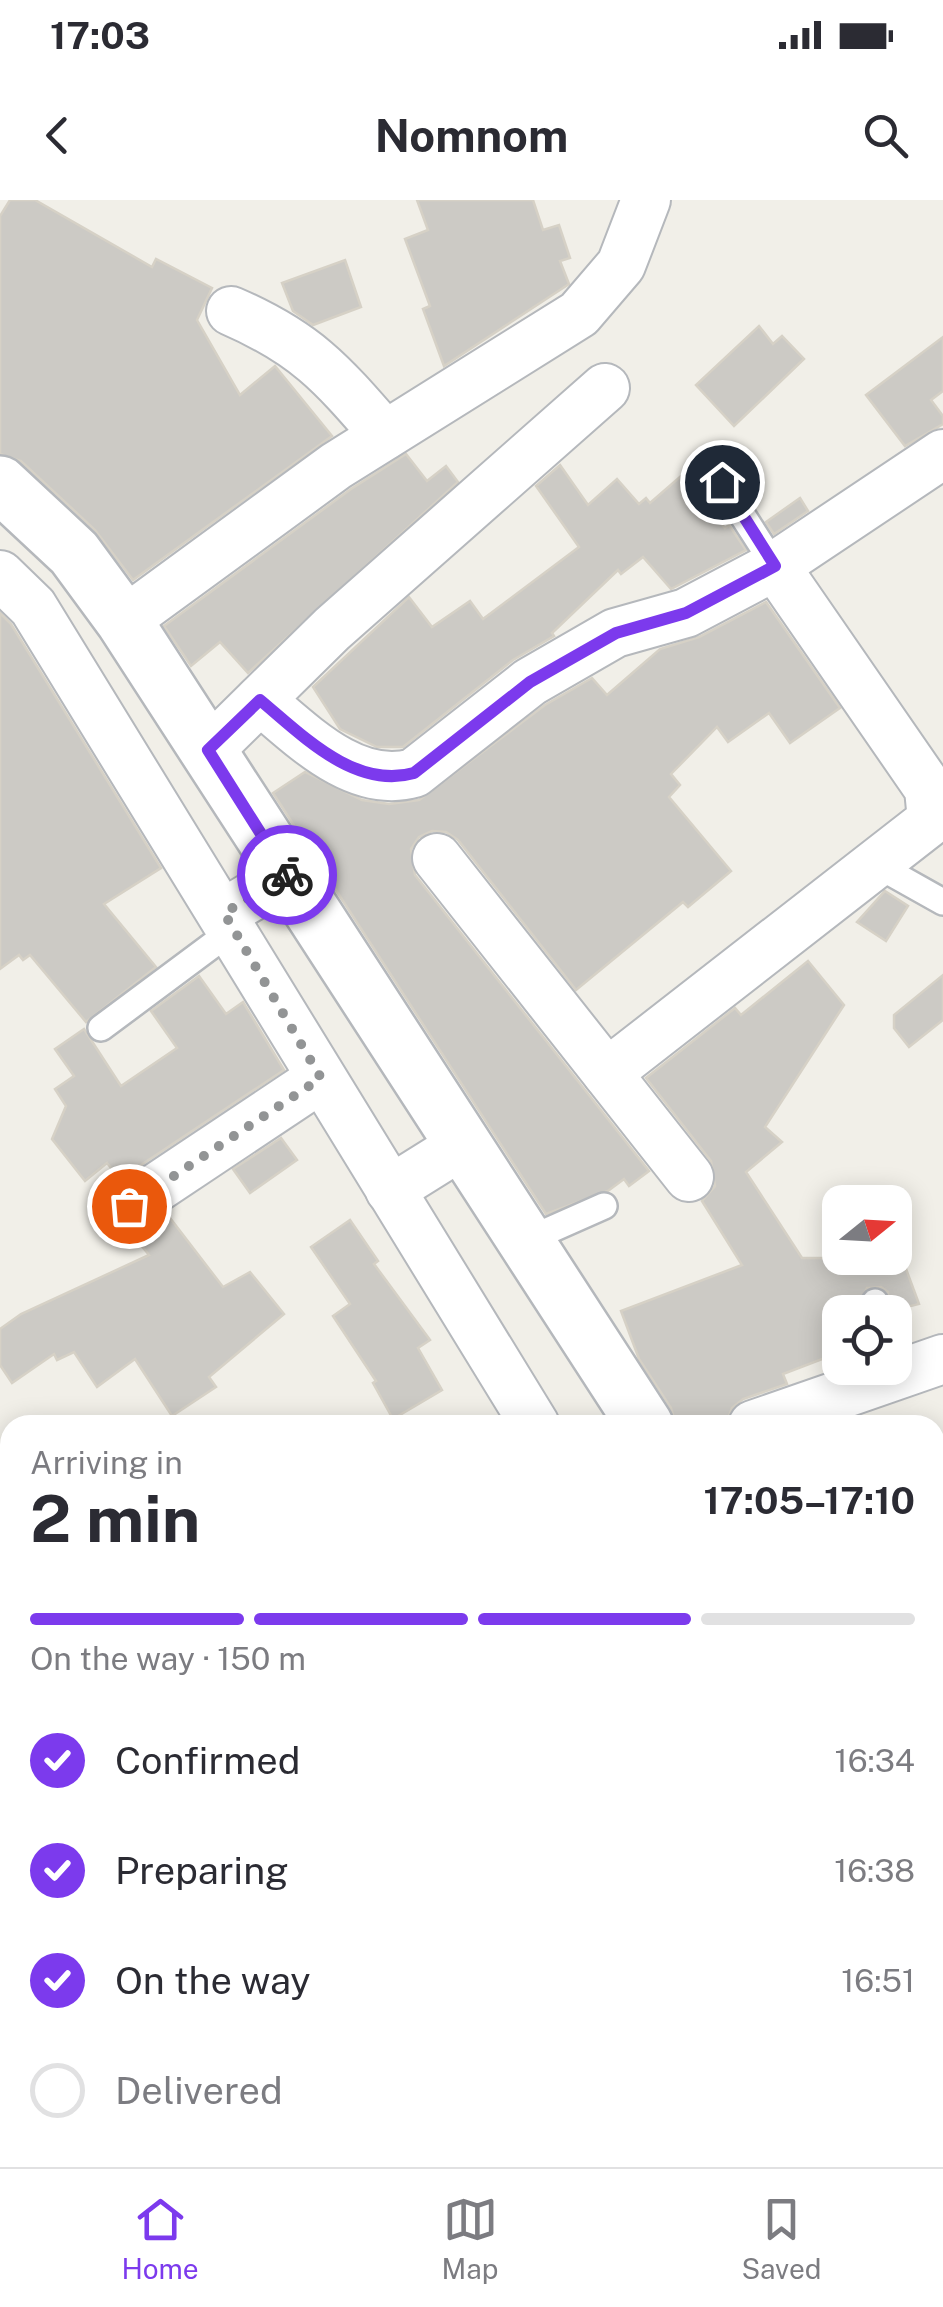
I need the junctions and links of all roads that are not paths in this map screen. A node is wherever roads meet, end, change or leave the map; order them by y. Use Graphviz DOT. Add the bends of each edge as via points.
graph roads {
  1 [pos="646,200"];
  2 [pos="231,311"];
  3 [pos="605,388"];
  4 [pos="385,435"];
  5 [pos="943,454"];
  6 [pos="722,482"];
  7 [pos="0,484"];
  8 [pos="775,566"];
  9 [pos="0,575"];
  10 [pos="124,621"];
  11 [pos="260,700"];
  12 [pos="208,750"];
  13 [pos="437,858"];
  14 [pos="876,865"];
  15 [pos="943,902"];
  16 [pos="248,903"];
  17 [pos="101,1028"];
  18 [pos="606,1072"];
  19 [pos="321,1078"];
  20 [pos="422,1170"];
  21 [pos="689,1177"];
  22 [pos="129,1206"];
  23 [pos="604,1206"];
  24 [pos="525,1241"];
  25 [pos="943,1359"];
  26 [pos="912,1366"];
  27 [pos="833,1385"];
  28 [pos="531,1415"];
  29 [pos="638,1415"];
  30 [pos="773,1415"];
  1 -- 4 [label="street" via="621,264 579,314"];
  2 -- 4 [label="street" via="282,334 318,362"];
  3 -- 11 [label="street"];
  4 -- 10 [label="street"];
  5 -- 8 [label="street"];
  6 -- 8 [label="lane"];
  7 -- 10 [label="street" via="74,553"];
  8 -- 11 [label="street" via="686,613 616,633 530,682 414,773 393,779 324,753"];
  8 -- 14 [label="street" via="929,790 932,820"];
  9 -- 16 [label="street" via="34,607"];
  10 -- 12 [label="street"];
  11 -- 12 [label="street"];
  12 -- 16 [label="street"];
  13 -- 18 [label="street"];
  14 -- 15 [label="lane"];
  14 -- 18 [label="street"];
  16 -- 17 [label="lane"];
  16 -- 19 [label="street"];
  16 -- 20 [label="street"];
  18 -- 21 [label="street"];
  19 -- 20 [label="street"];
  19 -- 22 [label="street"];
  20 -- 24 [label="street"];
  20 -- 28 [label="street"];
  23 -- 24 [label="lane"];
  24 -- 29 [label="street"];
  25 -- 26 [label="street"];
  27 -- 30 [label="street"];
}
